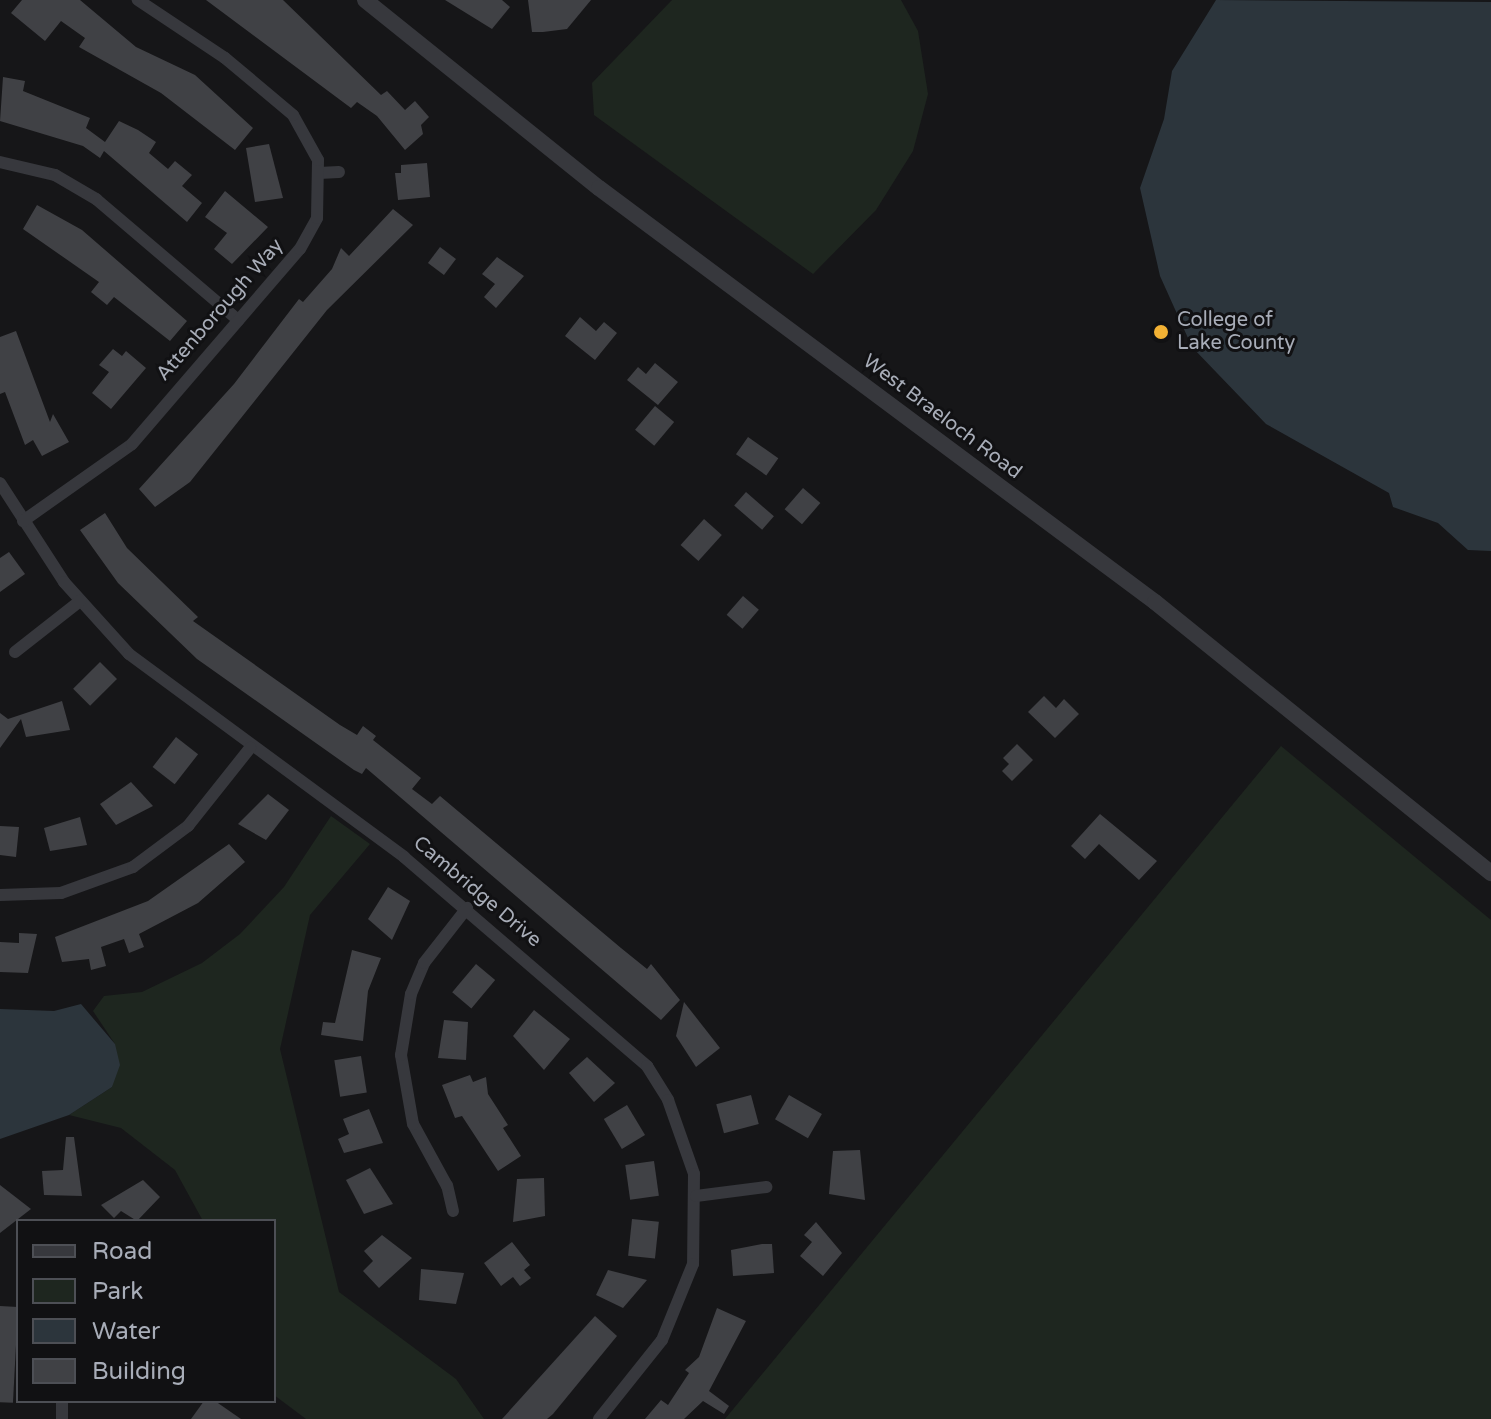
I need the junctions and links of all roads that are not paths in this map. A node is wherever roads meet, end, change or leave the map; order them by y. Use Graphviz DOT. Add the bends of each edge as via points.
graph roads {
  1 [pos="138,0"];
  2 [pos="365,0"];
  3 [pos="0,162"];
  4 [pos="339,172"];
  5 [pos="319,173"];
  6 [pos="238,320"];
  7 [pos="0,483"];
  8 [pos="23,521"];
  9 [pos="80,601"];
  10 [pos="15,652"];
  11 [pos="250,748"];
  12 [pos="1491,873"];
  13 [pos="0,895"];
  14 [pos="467,908"];
  15 [pos="766,1187"];
  16 [pos="696,1196"];
  17 [pos="453,1211"];
  18 [pos="599,1419"];
  1 -- 5 [label="street, Attenborough Way" via="225,58 293,115"];
  2 -- 12 [label="street, West Braeloch Road" via="599,188 1155,602"];
  3 -- 6 [label="street" via="55,175 96,199"];
  4 -- 5 [label="street"];
  5 -- 6 [label="street, Attenborough Way" via="317,218 300,249"];
  6 -- 8 [label="street, Attenborough Way" via="132,444"];
  7 -- 8 [label="street, Cambridge Drive"];
  8 -- 9 [label="street, Cambridge Drive"];
  9 -- 10 [label="street"];
  9 -- 11 [label="street, Cambridge Drive" via="129,654"];
  11 -- 13 [label="street" via="188,826 133,867 61,893"];
  11 -- 14 [label="street, Cambridge Drive"];
  14 -- 16 [label="street, Cambridge Drive" via="647,1066 684,1138"];
  14 -- 17 [label="street" via="424,963 407,1008 401,1055 413,1124"];
  15 -- 16 [label="street"];
  16 -- 18 [label="street, Cambridge Drive" via="693,1264 677,1311"];
}
